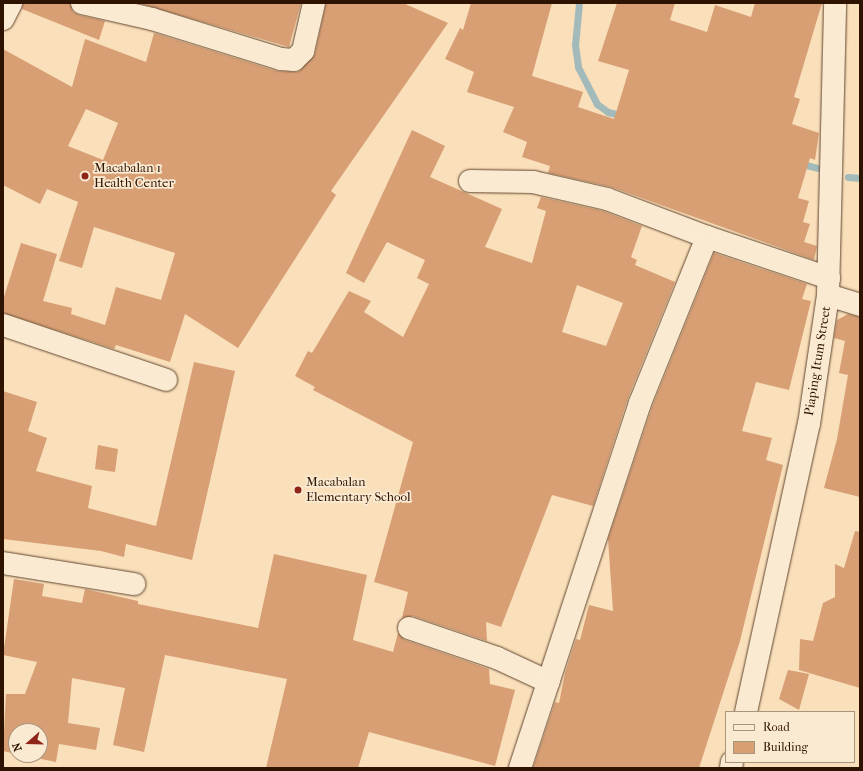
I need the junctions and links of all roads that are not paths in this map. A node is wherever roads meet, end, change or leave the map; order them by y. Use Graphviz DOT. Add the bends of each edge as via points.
graph roads {
  1 [pos="11,3"];
  2 [pos="82,3"];
  3 [pos="314,3"];
  4 [pos="835,3"];
  5 [pos="158,11"];
  6 [pos="3,19"];
  7 [pos="470,181"];
  8 [pos="707,237"];
  9 [pos="828,286"];
  10 [pos="860,305"];
  11 [pos="3,325"];
  12 [pos="166,380"];
  13 [pos="3,563"];
  14 [pos="134,584"];
  15 [pos="409,628"];
  16 [pos="549,682"];
  17 [pos="746,711"];
  18 [pos="520,768"];
  1 -- 6 [label="street"];
  2 -- 5 [label="street"];
  3 -- 5 [label="street" via="304,51 294,60 281,59"];
  4 -- 9 [label="street, Piaping Itum Street"];
  7 -- 8 [label="street" via="540,183 608,199"];
  8 -- 9 [label="street"];
  8 -- 16 [label="street" via="640,403 590,548"];
  9 -- 10 [label="street"];
  9 -- 17 [label="street, Piaping Itum Street" via="809,424"];
  11 -- 12 [label="street"];
  13 -- 14 [label="street"];
  15 -- 16 [label="street" via="496,658"];
  16 -- 18 [label="street"];
}
